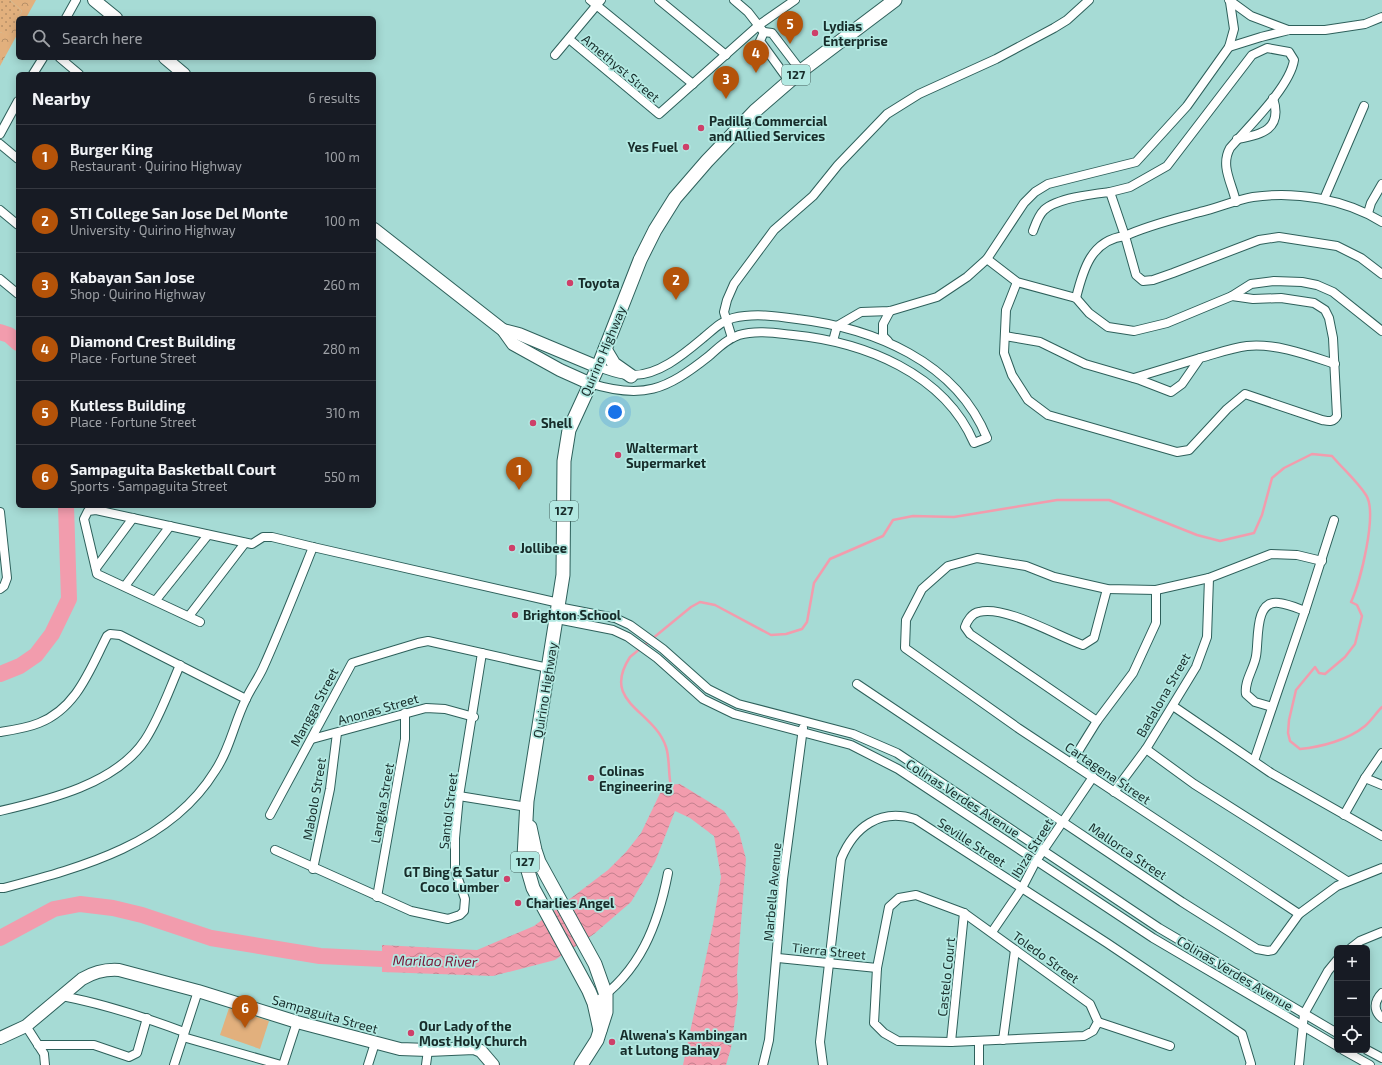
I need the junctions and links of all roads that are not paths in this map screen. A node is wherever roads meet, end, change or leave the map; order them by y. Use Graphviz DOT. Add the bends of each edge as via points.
graph roads {
  1 [pos="76,0"];
  2 [pos="94,0"];
  3 [pos="659,0"];
  4 [pos="734,0"];
  5 [pos="795,0"];
  6 [pos="895,0"];
  7 [pos="1089,0"];
  8 [pos="1230,1"];
  9 [pos="596,2"];
  10 [pos="67,16"];
  11 [pos="114,16"];
  12 [pos="1382,17"];
  13 [pos="761,29"];
  14 [pos="1289,30"];
  15 [pos="569,39"];
  16 [pos="1229,47"];
  17 [pos="555,55"];
  18 [pos="726,55"];
  19 [pos="41,60"];
  20 [pos="62,60"];
  21 [pos="167,60"];
  22 [pos="801,71"];
  23 [pos="34,72"];
  24 [pos="77,72"];
  25 [pos="182,72"];
  26 [pos="789,81"];
  27 [pos="693,84"];
  28 [pos="1273,98"];
  29 [pos="16,105"];
  30 [pos="1364,106"];
  31 [pos="0,134"];
  32 [pos="1237,139"];
  33 [pos="0,144"];
  34 [pos="16,157"];
  35 [pos="1382,184"];
  36 [pos="1110,192"];
  37 [pos="1324,199"];
  38 [pos="1236,202"];
  39 [pos="0,210"];
  40 [pos="1368,213"];
  41 [pos="1382,222"];
  42 [pos="16,223"];
  43 [pos="376,231"];
  44 [pos="1033,231"];
  45 [pos="1125,236"];
  46 [pos="987,259"];
  47 [pos="1382,274"];
  48 [pos="0,279"];
  49 [pos="1017,282"];
  50 [pos="16,292"];
  51 [pos="1232,296"];
  52 [pos="1076,298"];
  53 [pos="890,311"];
  54 [pos="728,320"];
  55 [pos="837,326"];
  56 [pos="503,330"];
  57 [pos="1382,331"];
  58 [pos="1005,336"];
  59 [pos="732,338"];
  60 [pos="833,341"];
  61 [pos="890,343"];
  62 [pos="605,349"];
  63 [pos="1200,358"];
  64 [pos="1334,364"];
  65 [pos="598,367"];
  66 [pos="631,376"];
  67 [pos="1134,378"];
  68 [pos="589,383"];
  69 [pos="0,512"];
  70 [pos="133,518"];
  71 [pos="1334,520"];
  72 [pos="170,526"];
  73 [pos="208,535"];
  74 [pos="245,543"];
  75 [pos="313,548"];
  76 [pos="1322,561"];
  77 [pos="96,568"];
  78 [pos="1209,578"];
  79 [pos="125,586"];
  80 [pos="2,588"];
  81 [pos="1107,589"];
  82 [pos="1156,590"];
  83 [pos="156,600"];
  84 [pos="558,610"];
  85 [pos="1305,611"];
  86 [pos="189,616"];
  87 [pos="200,622"];
  88 [pos="639,631"];
  89 [pos="633,640"];
  90 [pos="482,653"];
  91 [pos="670,655"];
  92 [pos="660,661"];
  93 [pos="180,665"];
  94 [pos="548,668"];
  95 [pos="857,684"];
  96 [pos="246,699"];
  97 [pos="1173,706"];
  98 [pos="1272,707"];
  99 [pos="751,708"];
  100 [pos="405,713"];
  101 [pos="474,717"];
  102 [pos="749,719"];
  103 [pos="1097,721"];
  104 [pos="804,722"];
  105 [pos="0,732"];
  106 [pos="337,733"];
  107 [pos="802,733"];
  108 [pos="312,739"];
  109 [pos="1146,749"];
  110 [pos="1382,753"];
  111 [pos="1254,761"];
  112 [pos="1071,763"];
  113 [pos="1092,777"];
  114 [pos="1365,778"];
  115 [pos="1382,786"];
  116 [pos="1114,792"];
  117 [pos="459,796"];
  118 [pos="527,807"];
  119 [pos="0,811"];
  120 [pos="270,815"];
  121 [pos="1344,815"];
  122 [pos="1063,822"];
  123 [pos="1382,836"];
  124 [pos="275,850"];
  125 [pos="1043,851"];
  126 [pos="1036,861"];
  127 [pos="1382,868"];
  128 [pos="313,869"];
  129 [pos="668,873"];
  130 [pos="1347,882"];
  131 [pos="0,888"];
  132 [pos="1022,888"];
  133 [pos="377,897"];
  134 [pos="964,913"];
  135 [pos="1299,914"];
  136 [pos="992,932"];
  137 [pos="1382,932"];
  138 [pos="1355,945"];
  139 [pos="1015,950"];
  140 [pos="778,958"];
  141 [pos="829,963"];
  142 [pos="1334,964"];
  143 [pos="877,968"];
  144 [pos="198,991"];
  145 [pos="1382,993"];
  146 [pos="606,995"];
  147 [pos="62,996"];
  148 [pos="594,1003"];
  149 [pos="1304,1014"];
  150 [pos="147,1018"];
  151 [pos="1382,1018"];
  152 [pos="297,1022"];
  153 [pos="1098,1022"];
  154 [pos="26,1026"];
  155 [pos="1302,1026"];
  156 [pos="600,1030"];
  157 [pos="1334,1031"];
  158 [pos="183,1035"];
  159 [pos="0,1038"];
  160 [pos="1003,1040"];
  161 [pos="978,1041"];
  162 [pos="951,1042"];
  163 [pos="375,1043"];
  164 [pos="1334,1044"];
  165 [pos="38,1045"];
  166 [pos="1170,1046"];
  167 [pos="428,1050"];
  168 [pos="1370,1052"];
  169 [pos="1348,1053"];
  170 [pos="1382,1058"];
  171 [pos="45,1065"];
  172 [pos="174,1065"];
  173 [pos="282,1065"];
  174 [pos="368,1065"];
  175 [pos="426,1065"];
  176 [pos="494,1065"];
  177 [pos="581,1065"];
  178 [pos="763,1065"];
  179 [pos="823,1065"];
  180 [pos="979,1065"];
  181 [pos="1252,1065"];
  182 [pos="1299,1065"];
  183 [pos="1370,1065"];
  1 -- 10 [label="street"];
  2 -- 11 [label="street"];
  3 -- 18 [label="street"];
  4 -- 13 [label="street"];
  5 -- 13 [label="street"];
  6 -- 22 [label="main road, Quirino Highway / 127"];
  7 -- 54 [label="street" via="1054,28 983,65 919,94 887,114 838,165 813,196 774,230 734,284 724,312"];
  8 -- 14 [label="street" via="1251,16"];
  8 -- 16 [label="street" via="1234,29"];
  9 -- 15 [label="street"];
  9 -- 27 [label="street"];
  12 -- 14 [label="street" via="1365,24 1325,30"];
  13 -- 18 [label="street"];
  13 -- 22 [label="street" via="772,33"];
  13 -- 26 [label="street" via="760,41"];
  14 -- 16 [label="street"];
  15 -- 17 [label="street"];
  15 -- 27 [label="street, Amethyst Street" via="659,114"];
  16 -- 46 [label="street" via="1187,106 1136,162 1048,184 1035,192 1024,203"];
  18 -- 27 [label="street"];
  19 -- 23 [label="street"];
  20 -- 24 [label="street"];
  21 -- 25 [label="street"];
  22 -- 26 [label="main road, Quirino Highway / 127"];
  26 -- 62 [label="main road, Quirino Highway / 127" via="730,136 675,198 640,260"];
  28 -- 32 [label="street"];
  28 -- 32 [label="street" via="1277,109 1271,126 1260,135"];
  28 -- 36 [label="street" via="1288,76 1294,60 1289,52 1267,48 1252,55 1167,166 1130,187"];
  29 -- 31 [label="street"];
  30 -- 37 [label="street"];
  32 -- 38 [label="street" via="1225,157"];
  33 -- 34 [label="street"];
  35 -- 40 [label="street"];
  36 -- 44 [label="street" via="1050,205 1038,216"];
  36 -- 45 [label="street"];
  37 -- 38 [label="street" via="1286,195 1252,197"];
  37 -- 40 [label="street"];
  38 -- 45 [label="street" via="1142,228"];
  39 -- 42 [label="street"];
  40 -- 41 [label="street"];
  43 -- 56 [label="street"];
  45 -- 47 [label="street" via="1136,276 1143,281 1173,273 1259,240 1279,237 1337,246"];
  45 -- 52 [label="street" via="1114,237 1092,254 1083,269"];
  46 -- 49 [label="street"];
  46 -- 53 [label="street" via="937,297"];
  48 -- 50 [label="street"];
  49 -- 52 [label="street"];
  49 -- 58 [label="street" via="1006,310"];
  51 -- 52 [label="street" via="1167,323 1134,330 1108,327 1089,313"];
  51 -- 57 [label="street" via="1251,284 1274,281 1317,285 1333,292"];
  51 -- 64 [label="street" via="1253,299 1281,298 1314,303 1325,310 1335,349"];
  53 -- 55 [label="street" via="861,312"];
  53 -- 61 [label="street" via="883,327 883,336"];
  54 -- 55 [label="street" via="757,315"];
  54 -- 59 [label="street"];
  54 -- 66 [label="street" via="675,359 654,371"];
  55 -- 60 [label="street"];
  55 -- 61 [label="street"];
  56 -- 65 [label="street" via="519,334"];
  56 -- 68 [label="street" via="513,344"];
  58 -- 64 [label="street" via="1004,352 1012,375 1028,400 1037,408 1065,421 1177,452 1190,450 1231,405 1245,394 1322,420 1335,420 1338,412"];
  58 -- 67 [label="street" via="1040,342 1086,364"];
  59 -- 60 [label="street" via="764,333"];
  59 -- 68 [label="street" via="687,372 657,388 639,392 620,391"];
  60 -- 61 [label="street" via="875,355 915,374 950,404 974,443 987,438 971,408 950,384 925,363"];
  62 -- 65 [label="main road, Quirino Highway / 127"];
  62 -- 66 [label="main road" via="614,364"];
  63 -- 64 [label="street" via="1242,347 1261,346 1305,354"];
  63 -- 67 [label="street"];
  63 -- 67 [label="street" via="1182,384 1171,392"];
  65 -- 66 [label="street"];
  65 -- 68 [label="main road, Quirino Highway / 127"];
  68 -- 84 [label="main road, Quirino Highway / 127" via="569,430 564,461 563,575"];
  69 -- 80 [label="street" via="7,570 7,578"];
  70 -- 72 [label="street"];
  70 -- 77 [label="street"];
  70 -- 77 [label="street" via="92,510 85,514"];
  71 -- 76 [label="street"];
  72 -- 73 [label="street"];
  72 -- 79 [label="street"];
  73 -- 74 [label="street"];
  73 -- 83 [label="street"];
  74 -- 75 [label="street" via="252,544 263,537 272,536"];
  74 -- 86 [label="street"];
  75 -- 84 [label="street"];
  75 -- 96 [label="street" via="263,669"];
  76 -- 78 [label="street" via="1297,555 1272,554"];
  76 -- 85 [label="street"];
  77 -- 79 [label="street" via="97,574"];
  78 -- 82 [label="street"];
  78 -- 97 [label="street, Badalona Street" via="1207,637 1196,667"];
  79 -- 83 [label="street"];
  81 -- 82 [label="street"];
  81 -- 103 [label="street" via="1094,638 1083,644 999,612 978,612 968,620 965,627 970,634"];
  81 -- 112 [label="street, Cartagena Street" via="1054,577 1026,566 977,558 948,566 922,589 906,620 905,648"];
  82 -- 103 [label="street" via="1156,623 1133,673"];
  83 -- 86 [label="street"];
  84 -- 88 [label="street, Colinas Verdes Avenue" via="615,618"];
  84 -- 89 [label="street, Colinas Verdes Avenue"];
  84 -- 94 [label="main road, Quirino Highway / 127"];
  85 -- 98 [label="street"];
  85 -- 98 [label="street" via="1277,602 1267,606 1260,615 1256,656 1245,688 1246,694 1255,702"];
  86 -- 87 [label="street"];
  88 -- 89 [label="street"];
  88 -- 91 [label="street, Colinas Verdes Avenue"];
  89 -- 92 [label="street, Colinas Verdes Avenue"];
  90 -- 94 [label="street, Mangga Street"];
  90 -- 101 [label="street, Santol Street"];
  90 -- 108 [label="street, Mangga Street" via="428,641 352,663"];
  91 -- 92 [label="street"];
  91 -- 99 [label="street, Colinas Verdes Avenue" via="708,689"];
  92 -- 102 [label="street, Colinas Verdes Avenue" via="703,699"];
  93 -- 96 [label="street"];
  93 -- 105 [label="street" via="120,636 110,634 82,686 59,711 39,724"];
  93 -- 119 [label="street" via="144,741 117,767 100,779 79,788"];
  94 -- 118 [label="main road, Quirino Highway / 127"];
  95 -- 122 [label="street, Mallorca Street"];
  96 -- 131 [label="street" via="230,744 216,770 203,790 174,819 96,862 67,872"];
  97 -- 109 [label="street, Badalona Street"];
  97 -- 111 [label="street"];
  98 -- 111 [label="street"];
  99 -- 102 [label="street"];
  99 -- 104 [label="street, Colinas Verdes Avenue"];
  100 -- 101 [label="street, Anonas Street" via="435,708"];
  100 -- 106 [label="street, Anonas Street"];
  100 -- 133 [label="street, Langka Street" via="405,739"];
  101 -- 117 [label="street, Santol Street"];
  102 -- 107 [label="street, Colinas Verdes Avenue"];
  103 -- 112 [label="street"];
  104 -- 107 [label="street, Marbella Avenue"];
  104 -- 125 [label="street, Colinas Verdes Avenue" via="853,734 897,753"];
  106 -- 108 [label="street, Anonas Street"];
  106 -- 128 [label="street, Mabolo Street" via="328,796"];
  107 -- 126 [label="street, Colinas Verdes Avenue" via="851,745 898,769"];
  107 -- 140 [label="street, Marbella Avenue" via="784,879"];
  108 -- 120 [label="street, Mangga Street"];
  109 -- 116 [label="street, Badalona Street"];
  109 -- 130 [label="street" via="1194,784"];
  110 -- 114 [label="street"];
  111 -- 121 [label="street"];
  112 -- 113 [label="street, Cartagena Street"];
  113 -- 116 [label="street, Cartagena Street"];
  113 -- 122 [label="street, Ibiza Street"];
  114 -- 115 [label="street"];
  114 -- 121 [label="street"];
  116 -- 135 [label="street, Cartagena Street"];
  117 -- 118 [label="street"];
  117 -- 133 [label="street, Santol Street" via="454,856 458,882 465,899 464,911 454,918 430,916"];
  118 -- 146 [label="main road, Quirino Highway / 127" via="535,850 600,975"];
  118 -- 148 [label="main road, Quirino Highway / 127" via="525,866 533,888"];
  121 -- 123 [label="street"];
  122 -- 125 [label="street, Ibiza Street"];
  122 -- 135 [label="street, Mallorca Street" via="1257,949 1273,950"];
  124 -- 128 [label="street, Santol Street"];
  125 -- 126 [label="street, Ibiza Street"];
  125 -- 149 [label="street, Colinas Verdes Avenue" via="1159,928"];
  126 -- 132 [label="street, Ibiza Street"];
  126 -- 155 [label="street, Colinas Verdes Avenue" via="1153,938"];
  127 -- 130 [label="street, Mallorca Street"];
  128 -- 133 [label="street, Santol Street"];
  129 -- 146 [label="street" via="661,907 652,932 634,964"];
  130 -- 135 [label="street, Mallorca Street" via="1337,886"];
  132 -- 136 [label="street, Ibiza Street"];
  132 -- 141 [label="street, Seville Street" via="915,819 895,816 870,822 858,831 841,859"];
  132 -- 181 [label="street, Seville Street" via="1242,1034"];
  134 -- 136 [label="street, Toledo Street"];
  134 -- 143 [label="street, Toledo Street" via="916,895 899,898 889,908"];
  134 -- 162 [label="street, Castelo Court"];
  136 -- 139 [label="street, Toledo Street"];
  137 -- 138 [label="street"];
  139 -- 153 [label="street, Toledo Street" via="1090,1004"];
  139 -- 160 [label="street"];
  140 -- 141 [label="street, Tierra Street"];
  140 -- 178 [label="street, Marbella Avenue" via="769,1040"];
  141 -- 143 [label="street, Tierra Street"];
  141 -- 179 [label="street, Seville Street" via="820,1042"];
  142 -- 149 [label="street"];
  143 -- 162 [label="street, Toledo Street" via="874,1023 898,1041"];
  144 -- 147 [label="street, Sampaguita Street" via="109,969 82,980"];
  144 -- 152 [label="street, Sampaguita Street"];
  144 -- 158 [label="street"];
  145 -- 151 [label="street" via="1377,998 1376,1007 1377,1014"];
  146 -- 148 [label="street"];
  146 -- 156 [label="main road, Quirino Highway / 127" via="606,1012"];
  147 -- 150 [label="street" via="95,1002"];
  147 -- 154 [label="street, Sampaguita Street"];
  148 -- 156 [label="main road, Quirino Highway / 127"];
  149 -- 155 [label="street"];
  149 -- 157 [label="street, Colinas Verdes Avenue"];
  150 -- 158 [label="street"];
  150 -- 165 [label="street" via="137,1053 130,1058 94,1045"];
  152 -- 163 [label="street, Sampaguita Street"];
  152 -- 173 [label="street"];
  153 -- 160 [label="street, Toledo Street" via="1093,1031 1084,1036"];
  153 -- 166 [label="street"];
  154 -- 159 [label="street, Sampaguita Street"];
  154 -- 165 [label="street"];
  155 -- 164 [label="street, Colinas Verdes Avenue"];
  155 -- 182 [label="street"];
  156 -- 177 [label="main road, Quirino Highway / 127" via="591,1052"];
  158 -- 172 [label="street"];
  158 -- 173 [label="street"];
  160 -- 161 [label="street, Toledo Street"];
  161 -- 162 [label="street, Toledo Street"];
  161 -- 180 [label="street"];
  163 -- 167 [label="street, Sampaguita Street" via="400,1049"];
  163 -- 174 [label="street"];
  165 -- 171 [label="street" via="44,1054"];
  167 -- 175 [label="street"];
  167 -- 176 [label="street, Sampaguita Street" via="474,1048 481,1051"];
  168 -- 170 [label="street"];
  169 -- 183 [label="street"];
}
